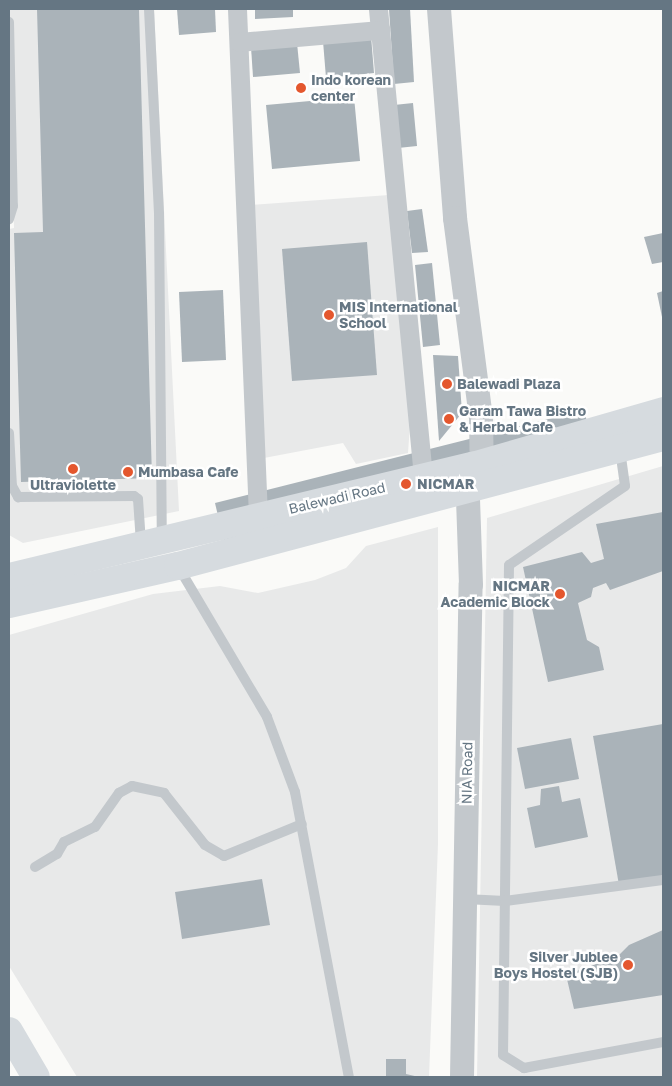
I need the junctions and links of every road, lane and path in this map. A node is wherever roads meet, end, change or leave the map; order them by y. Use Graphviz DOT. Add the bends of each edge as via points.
graph roads {
  1 [pos="149,9"];
  2 [pos="237,9"];
  3 [pos="378,9"];
  4 [pos="439,9"];
  5 [pos="9,22"];
  6 [pos="380,30"];
  7 [pos="239,42"];
  8 [pos="9,219"];
  9 [pos="663,411"];
  10 [pos="9,433"];
  11 [pos="663,437"];
  12 [pos="620,450"];
  13 [pos="423,478"];
  14 [pos="475,478"];
  15 [pos="258,516"];
  16 [pos="152,542"];
  17 [pos="178,566"];
  18 [pos="9,577"];
  19 [pos="9,604"];
  20 [pos="302,824"];
  21 [pos="35,867"];
  22 [pos="663,880"];
  23 [pos="464,899"];
  24 [pos="504,901"];
  25 [pos="9,1031"];
  26 [pos="663,1042"];
  27 [pos="36,1077"];
  28 [pos="348,1077"];
  29 [pos="462,1077"];
  1 -- 16 [label="lane" via="159,214"];
  2 -- 7 [label="street"];
  3 -- 6 [label="street"];
  4 -- 14 [label="street, NIA Road" via="450,170 472,327"];
  5 -- 8 [label="lane" via="14,206"];
  6 -- 7 [label="street"];
  6 -- 13 [label="street"];
  7 -- 15 [label="street"];
  9 -- 14 [label="main road, Balewadi Road"];
  10 -- 16 [label="lane" via="12,486 18,497 134,496 138,499"];
  11 -- 12 [label="main road, Balewadi Road"];
  12 -- 14 [label="main road, Balewadi Road"];
  12 -- 24 [label="lane" via="625,486 509,565"];
  13 -- 14 [label="main road, Balewadi Road"];
  13 -- 15 [label="main road, Balewadi Road"];
  14 -- 17 [label="main road, Balewadi Road"];
  14 -- 23 [label="street, NIA Road"];
  15 -- 16 [label="main road, Balewadi Road"];
  16 -- 17 [label="lane"];
  16 -- 18 [label="main road, Balewadi Road"];
  17 -- 19 [label="main road, Balewadi Road"];
  17 -- 20 [label="lane" via="267,717 295,792"];
  20 -- 21 [label="lane" via="224,856 205,845 164,793 132,786 119,793 95,827 64,842 57,854"];
  20 -- 28 [label="lane"];
  22 -- 24 [label="lane"];
  23 -- 24 [label="lane"];
  23 -- 29 [label="street, NIA Road"];
  24 -- 26 [label="lane" via="503,1056 524,1068"];
  25 -- 27 [label="main road"];
}
